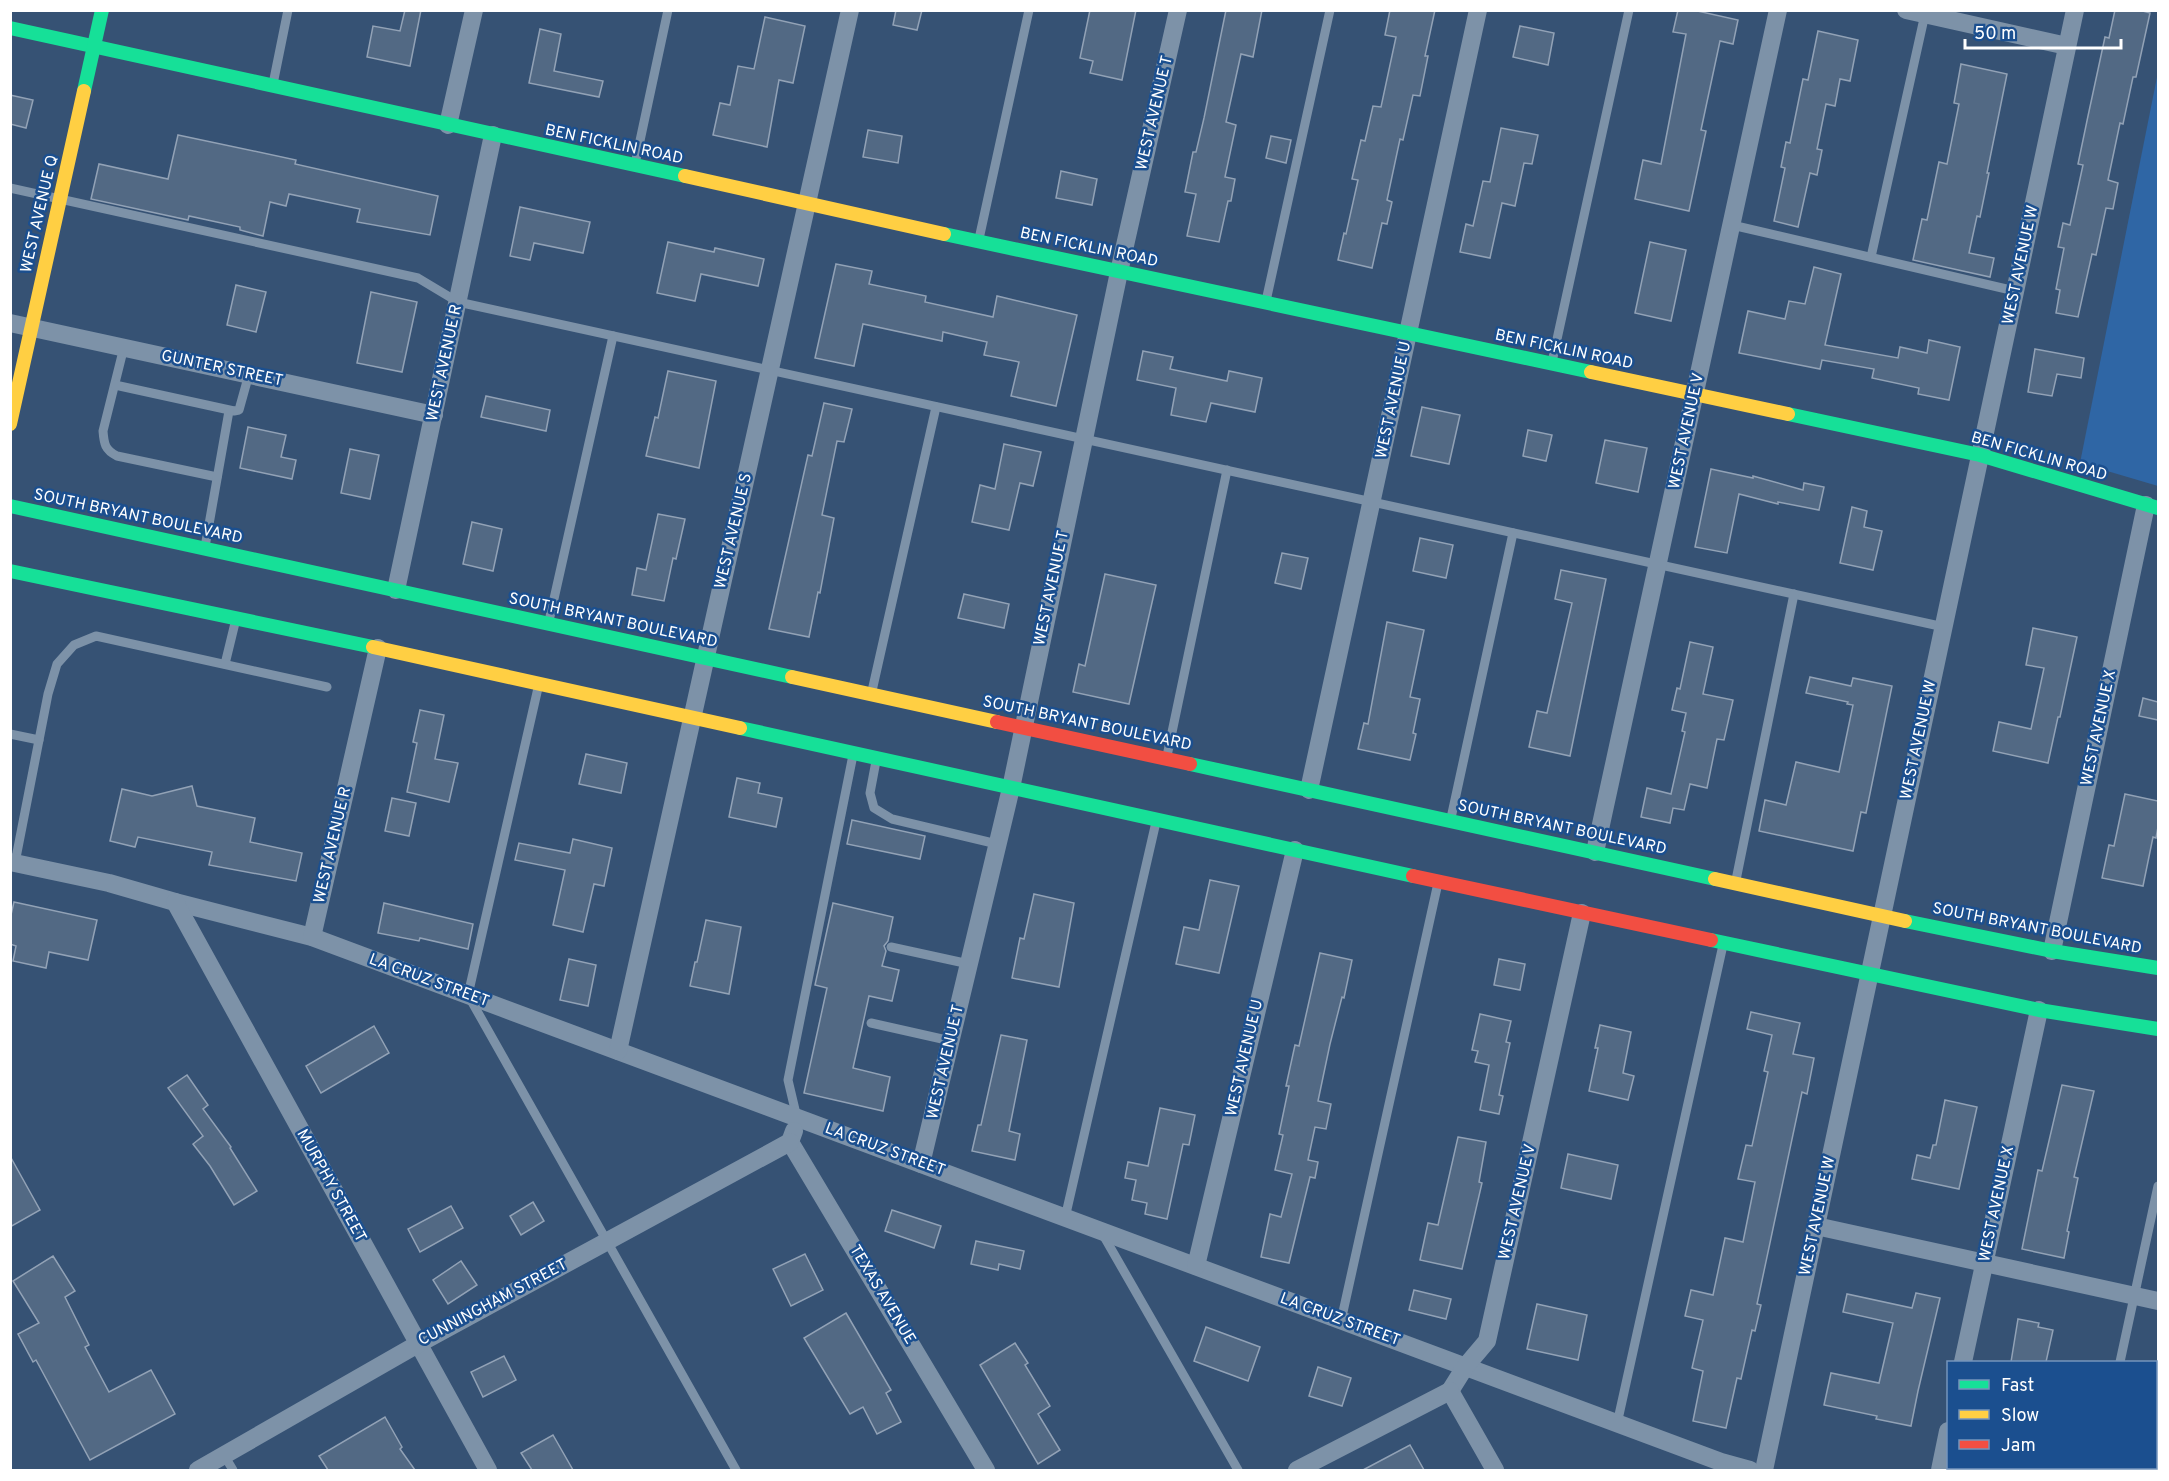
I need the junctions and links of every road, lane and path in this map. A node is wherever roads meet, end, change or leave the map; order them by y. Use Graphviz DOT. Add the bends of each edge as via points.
graph roads {
  1 [pos="102,10"];
  2 [pos="288,10"];
  3 [pos="474,10"];
  4 [pos="668,10"];
  5 [pos="850,10"];
  6 [pos="1029,10"];
  7 [pos="1178,10"];
  8 [pos="1330,10"];
  9 [pos="1478,10"];
  10 [pos="1629,10"];
  11 [pos="1778,10"];
  12 [pos="1906,10"];
  13 [pos="2075,10"];
  14 [pos="1925,13"];
  15 [pos="10,28"];
  16 [pos="2067,46"];
  17 [pos="94,48"];
  18 [pos="272,87"];
  19 [pos="448,125"];
  20 [pos="493,135"];
  21 [pos="635,166"];
  22 [pos="10,188"];
  23 [pos="61,199"];
  24 [pos="807,203"];
  25 [pos="1732,225"];
  26 [pos="979,241"];
  27 [pos="1871,257"];
  28 [pos="1119,272"];
  29 [pos="2015,291"];
  30 [pos="458,302"];
  31 [pos="1265,303"];
  32 [pos="10,323"];
  33 [pos="32,327"];
  34 [pos="1408,333"];
  35 [pos="613,336"];
  36 [pos="124,347"];
  37 [pos="1551,364"];
  38 [pos="770,370"];
  39 [pos="249,375"];
  40 [pos="115,385"];
  41 [pos="1695,395"];
  42 [pos="936,407"];
  43 [pos="229,411"];
  44 [pos="434,415"];
  45 [pos="10,424"];
  46 [pos="1084,439"];
  47 [pos="1980,455"];
  48 [pos="1227,471"];
  49 [pos="217,477"];
  50 [pos="1372,502"];
  51 [pos="10,506"];
  52 [pos="2152,506"];
  53 [pos="1513,533"];
  54 [pos="205,549"];
  55 [pos="1658,564"];
  56 [pos="10,571"];
  57 [pos="396,590"];
  58 [pos="1794,594"];
  59 [pos="235,619"];
  60 [pos="548,623"];
  61 [pos="1944,627"];
  62 [pos="378,648"];
  63 [pos="705,658"];
  64 [pos="225,664"];
  65 [pos="539,684"];
  66 [pos="327,687"];
  67 [pos="872,694"];
  68 [pos="692,718"];
  69 [pos="1023,727"];
  70 [pos="10,734"];
  71 [pos="39,740"];
  72 [pos="853,753"];
  73 [pos="1166,758"];
  74 [pos="877,759"];
  75 [pos="1011,788"];
  76 [pos="1309,790"];
  77 [pos="1156,820"];
  78 [pos="1450,821"];
  79 [pos="998,844"];
  80 [pos="1295,850"];
  81 [pos="1595,852"];
  82 [pos="13,862"];
  83 [pos="1439,881"];
  84 [pos="1736,883"];
  85 [pos="175,902"];
  86 [pos="1582,913"];
  87 [pos="1882,916"];
  88 [pos="312,937"];
  89 [pos="1723,943"];
  90 [pos="891,947"];
  91 [pos="2052,951"];
  92 [pos="969,964"];
  93 [pos="2158,968"];
  94 [pos="1870,974"];
  95 [pos="468,995"];
  96 [pos="2039,1010"];
  97 [pos="871,1023"];
  98 [pos="2158,1029"];
  99 [pos="951,1041"];
  100 [pos="618,1051"];
  101 [pos="797,1118"];
  102 [pos="790,1142"];
  103 [pos="921,1164"];
  104 [pos="2158,1186"];
  105 [pos="1065,1218"];
  106 [pos="1816,1226"];
  107 [pos="1101,1231"];
  108 [pos="608,1241"];
  109 [pos="1984,1263"];
  110 [pos="1196,1266"];
  111 [pos="2134,1296"];
  112 [pos="2158,1301"];
  113 [pos="1341,1321"];
  114 [pos="418,1344"];
  115 [pos="1963,1361"];
  116 [pos="2120,1361"];
  117 [pos="1465,1367"];
  118 [pos="1450,1391"];
  119 [pos="1617,1424"];
  120 [pos="1947,1436"];
  121 [pos="229,1463"];
  122 [pos="198,1470"];
  123 [pos="488,1470"];
  124 [pos="736,1470"];
  125 [pos="986,1470"];
  126 [pos="1238,1470"];
  127 [pos="1298,1470"];
  128 [pos="1495,1470"];
  129 [pos="1750,1470"];
  130 [pos="1764,1470"];
  131 [pos="1940,1470"];
  1 -- 17 [label="main road, WEST AVENUE Q"];
  2 -- 18 [label="lane"];
  3 -- 19 [label="street"];
  4 -- 21 [label="lane"];
  5 -- 24 [label="street, WEST AVENUE S"];
  6 -- 26 [label="lane"];
  7 -- 28 [label="street, WEST AVENUE T"];
  8 -- 31 [label="lane"];
  9 -- 34 [label="street, WEST AVENUE U"];
  10 -- 37 [label="lane"];
  11 -- 25 [label="street, WEST AVENUE V"];
  12 -- 14 [label="street"];
  13 -- 16 [label="street, WEST AVENUE W"];
  14 -- 16 [label="street"];
  14 -- 27 [label="lane"];
  15 -- 17 [label="main road, BEN FICKLIN ROAD"];
  16 -- 29 [label="street, WEST AVENUE W"];
  17 -- 18 [label="main road, BEN FICKLIN ROAD"];
  17 -- 23 [label="main road, WEST AVENUE Q"];
  18 -- 19 [label="main road, BEN FICKLIN ROAD"];
  19 -- 20 [label="main road, BEN FICKLIN ROAD"];
  20 -- 21 [label="main road, BEN FICKLIN ROAD"];
  20 -- 30 [label="street, WEST AVENUE R"];
  21 -- 24 [label="main road, BEN FICKLIN ROAD"];
  22 -- 23 [label="lane"];
  23 -- 30 [label="lane" via="418,278"];
  23 -- 33 [label="main road, WEST AVENUE Q"];
  24 -- 26 [label="main road, BEN FICKLIN ROAD"];
  24 -- 38 [label="street, WEST AVENUE S"];
  25 -- 27 [label="lane"];
  25 -- 41 [label="street, WEST AVENUE V"];
  26 -- 28 [label="main road, BEN FICKLIN ROAD"];
  27 -- 29 [label="lane"];
  28 -- 31 [label="main road, BEN FICKLIN ROAD"];
  28 -- 46 [label="street, WEST AVENUE T"];
  29 -- 47 [label="street, WEST AVENUE W"];
  30 -- 35 [label="lane"];
  30 -- 44 [label="street, WEST AVENUE R"];
  31 -- 34 [label="main road, BEN FICKLIN ROAD"];
  32 -- 33 [label="street, GUNTER STREET"];
  33 -- 36 [label="street, GUNTER STREET"];
  33 -- 45 [label="main road, WEST AVENUE Q"];
  34 -- 37 [label="main road, BEN FICKLIN ROAD"];
  34 -- 50 [label="street, WEST AVENUE U"];
  35 -- 38 [label="lane"];
  35 -- 60 [label="lane"];
  36 -- 39 [label="street, GUNTER STREET"];
  36 -- 40 [label="lane"];
  37 -- 41 [label="main road, BEN FICKLIN ROAD"];
  38 -- 42 [label="lane"];
  38 -- 63 [label="street, WEST AVENUE S"];
  39 -- 43 [label="lane" via="239,410"];
  39 -- 44 [label="street, GUNTER STREET"];
  40 -- 43 [label="lane"];
  40 -- 49 [label="lane" via="103,431 108,452"];
  41 -- 47 [label="main road, BEN FICKLIN ROAD"];
  41 -- 55 [label="street, WEST AVENUE V"];
  42 -- 46 [label="lane"];
  42 -- 67 [label="lane"];
  43 -- 49 [label="lane"];
  44 -- 57 [label="street, WEST AVENUE R"];
  46 -- 48 [label="lane"];
  46 -- 69 [label="street, WEST AVENUE T"];
  47 -- 52 [label="main road, BEN FICKLIN ROAD"];
  47 -- 61 [label="street, WEST AVENUE W"];
  48 -- 50 [label="lane"];
  48 -- 73 [label="lane"];
  49 -- 54 [label="lane"];
  50 -- 53 [label="lane"];
  50 -- 76 [label="street, WEST AVENUE U"];
  51 -- 54 [label="main road, SOUTH BRYANT BOULEVARD"];
  52 -- 91 [label="street, WEST AVENUE X"];
  53 -- 55 [label="lane"];
  53 -- 78 [label="lane"];
  54 -- 57 [label="main road, SOUTH BRYANT BOULEVARD"];
  55 -- 58 [label="lane"];
  55 -- 81 [label="street, WEST AVENUE V"];
  56 -- 59 [label="main road"];
  57 -- 60 [label="main road, SOUTH BRYANT BOULEVARD"];
  58 -- 61 [label="lane"];
  58 -- 84 [label="lane"];
  59 -- 62 [label="main road"];
  59 -- 64 [label="lane"];
  60 -- 63 [label="main road, SOUTH BRYANT BOULEVARD"];
  61 -- 87 [label="street, WEST AVENUE W"];
  62 -- 65 [label="main road"];
  62 -- 88 [label="street, WEST AVENUE R"];
  63 -- 67 [label="main road, SOUTH BRYANT BOULEVARD"];
  63 -- 68 [label="street, WEST AVENUE S"];
  64 -- 66 [label="lane"];
  64 -- 71 [label="lane" via="96,636 74,645 57,664"];
  65 -- 68 [label="main road"];
  65 -- 95 [label="lane"];
  67 -- 69 [label="main road, SOUTH BRYANT BOULEVARD"];
  68 -- 72 [label="main road"];
  68 -- 100 [label="street, WEST AVENUE S"];
  69 -- 73 [label="main road, SOUTH BRYANT BOULEVARD"];
  69 -- 75 [label="street, WEST AVENUE T"];
  70 -- 71 [label="lane"];
  71 -- 82 [label="lane"];
  72 -- 74 [label="main road"];
  72 -- 101 [label="lane" via="788,1080"];
  73 -- 76 [label="main road, SOUTH BRYANT BOULEVARD"];
  74 -- 75 [label="main road"];
  74 -- 79 [label="lane" via="870,793 874,808 892,819"];
  75 -- 77 [label="main road"];
  75 -- 79 [label="street, WEST AVENUE T"];
  76 -- 78 [label="main road, SOUTH BRYANT BOULEVARD"];
  77 -- 80 [label="main road"];
  77 -- 105 [label="lane"];
  78 -- 81 [label="main road, SOUTH BRYANT BOULEVARD"];
  79 -- 92 [label="street, WEST AVENUE T"];
  80 -- 83 [label="main road"];
  80 -- 110 [label="street, WEST AVENUE U"];
  81 -- 84 [label="main road, SOUTH BRYANT BOULEVARD"];
  82 -- 85 [label="street, LA CRUZ STREET"];
  83 -- 86 [label="main road"];
  83 -- 113 [label="lane"];
  84 -- 87 [label="main road, SOUTH BRYANT BOULEVARD"];
  85 -- 88 [label="street, LA CRUZ STREET"];
  85 -- 114 [label="street, MURPHY STREET"];
  86 -- 89 [label="main road"];
  86 -- 117 [label="street, WEST AVENUE V" via="1486,1341"];
  87 -- 91 [label="main road, SOUTH BRYANT BOULEVARD"];
  87 -- 94 [label="street, WEST AVENUE W"];
  88 -- 95 [label="street, LA CRUZ STREET"];
  89 -- 94 [label="main road"];
  89 -- 119 [label="lane"];
  90 -- 92 [label="lane"];
  91 -- 93 [label="main road, SOUTH BRYANT BOULEVARD"];
  92 -- 99 [label="street, WEST AVENUE T"];
  94 -- 96 [label="main road"];
  94 -- 106 [label="street, WEST AVENUE W"];
  95 -- 100 [label="street, LA CRUZ STREET"];
  95 -- 108 [label="lane"];
  96 -- 98 [label="main road"];
  96 -- 109 [label="street, WEST AVENUE X"];
  97 -- 99 [label="lane"];
  99 -- 103 [label="street, WEST AVENUE T"];
  100 -- 101 [label="street, LA CRUZ STREET"];
  101 -- 102 [label="street"];
  101 -- 103 [label="street, LA CRUZ STREET"];
  102 -- 108 [label="street, CUNNINGHAM STREET"];
  102 -- 125 [label="street, TEXAS AVENUE"];
  103 -- 105 [label="street, LA CRUZ STREET"];
  104 -- 111 [label="lane"];
  105 -- 107 [label="street, LA CRUZ STREET"];
  106 -- 109 [label="street"];
  106 -- 130 [label="street, WEST AVENUE W"];
  107 -- 110 [label="street, LA CRUZ STREET"];
  107 -- 126 [label="lane"];
  108 -- 114 [label="street, CUNNINGHAM STREET"];
  108 -- 124 [label="lane"];
  109 -- 111 [label="street"];
  109 -- 115 [label="street, WEST AVENUE X"];
  110 -- 113 [label="street, LA CRUZ STREET"];
  111 -- 112 [label="street"];
  111 -- 116 [label="lane"];
  113 -- 117 [label="street, LA CRUZ STREET"];
  114 -- 121 [label="street, CUNNINGHAM STREET"];
  114 -- 123 [label="street, MURPHY STREET"];
  117 -- 118 [label="street, WEST AVENUE V"];
  117 -- 119 [label="street, LA CRUZ STREET"];
  118 -- 127 [label="street"];
  118 -- 128 [label="street"];
  119 -- 129 [label="street, LA CRUZ STREET"];
  120 -- 131 [label="street"];
  121 -- 122 [label="street, CUNNINGHAM STREET"];
}
